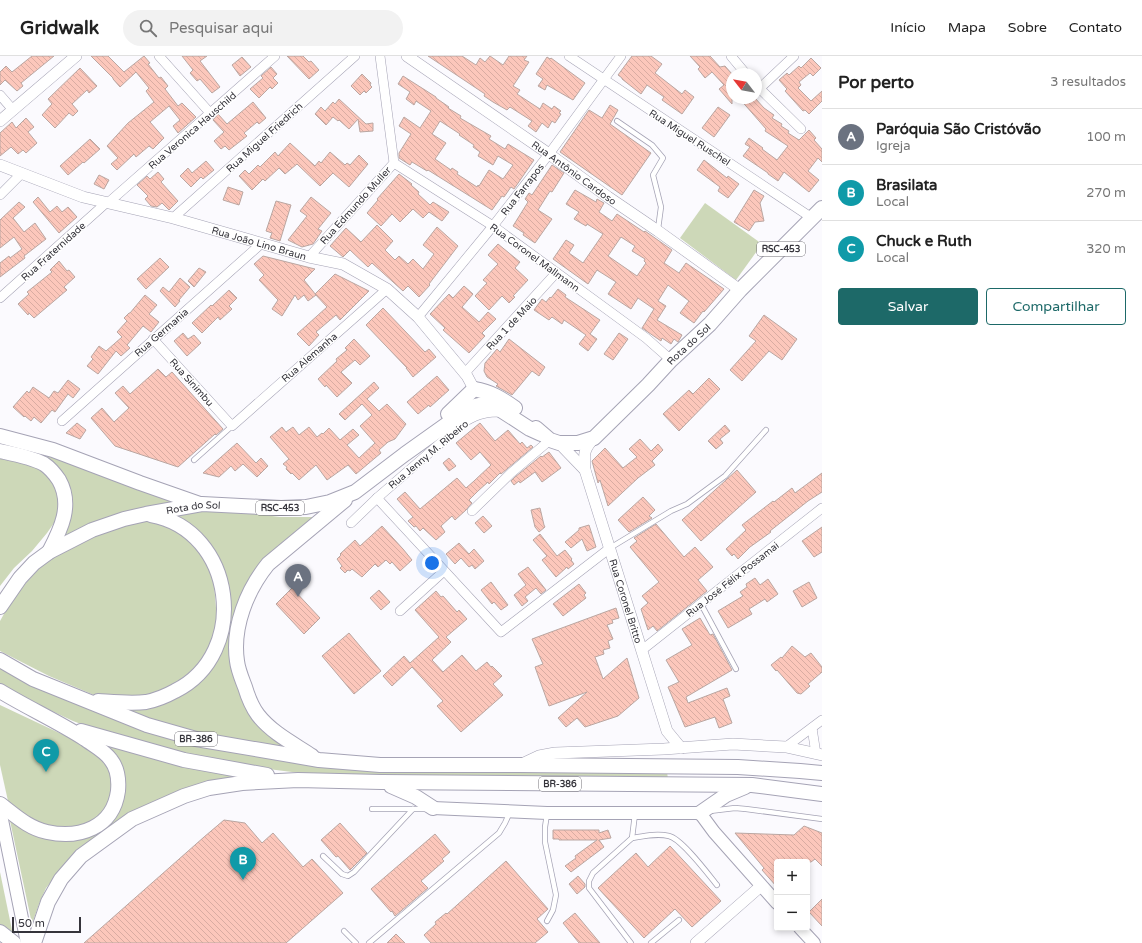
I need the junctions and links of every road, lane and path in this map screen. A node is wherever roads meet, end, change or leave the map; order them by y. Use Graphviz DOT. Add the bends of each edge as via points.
graph roads {
  1 [pos="76,56"];
  2 [pos="159,56"];
  3 [pos="275,56"];
  4 [pos="355,56"];
  5 [pos="380,56"];
  6 [pos="408,56"];
  7 [pos="569,56"];
  8 [pos="621,56"];
  9 [pos="731,56"];
  10 [pos="794,56"];
  11 [pos="741,68"];
  12 [pos="604,80"];
  13 [pos="762,84"];
  14 [pos="762,91"];
  15 [pos="0,95"];
  16 [pos="13,110"];
  17 [pos="211,114"];
  18 [pos="0,120"];
  19 [pos="617,121"];
  20 [pos="801,129"];
  21 [pos="549,154"];
  22 [pos="394,163"];
  23 [pos="0,165"];
  24 [pos="22,173"];
  25 [pos="0,195"];
  26 [pos="106,203"];
  27 [pos="817,213"];
  28 [pos="173,218"];
  29 [pos="493,226"];
  30 [pos="658,231"];
  31 [pos="262,243"];
  32 [pos="309,256"];
  33 [pos="556,273"];
  34 [pos="387,289"];
  35 [pos="740,290"];
  36 [pos="0,298"];
  37 [pos="418,317"];
  38 [pos="153,339"];
  39 [pos="671,360"];
  40 [pos="465,373"];
  41 [pos="474,389"];
  42 [pos="487,403"];
  43 [pos="506,412"];
  44 [pos="62,421"];
  45 [pos="232,426"];
  46 [pos="766,430"];
  47 [pos="439,431"];
  48 [pos="0,436"];
  49 [pos="594,438"];
  50 [pos="550,439"];
  51 [pos="0,451"];
  52 [pos="405,454"];
  53 [pos="194,460"];
  54 [pos="585,470"];
  55 [pos="355,492"];
  56 [pos="377,498"];
  57 [pos="202,504"];
  58 [pos="822,508"];
  59 [pos="472,511"];
  60 [pos="146,514"];
  61 [pos="351,523"];
  62 [pos="610,548"];
  63 [pos="49,552"];
  64 [pos="444,571"];
  65 [pos="701,604"];
  66 [pos="0,607"];
  67 [pos="400,611"];
  68 [pos="642,650"];
  69 [pos="0,660"];
  70 [pos="736,669"];
  71 [pos="0,692"];
  72 [pos="78,697"];
  73 [pos="822,720"];
  74 [pos="66,727"];
  75 [pos="812,728"];
  76 [pos="667,732"];
  77 [pos="786,747"];
  78 [pos="681,748"];
  79 [pos="664,749"];
  80 [pos="819,755"];
  81 [pos="319,760"];
  82 [pos="520,765"];
  83 [pos="822,773"];
  84 [pos="298,780"];
  85 [pos="381,782"];
  86 [pos="752,785"];
  87 [pos="822,794"];
  88 [pos="0,804"];
  89 [pos="433,808"];
  90 [pos="372,809"];
  91 [pos="413,809"];
  92 [pos="0,810"];
  93 [pos="510,812"];
  94 [pos="547,813"];
  95 [pos="635,813"];
  96 [pos="700,813"];
  97 [pos="822,819"];
  98 [pos="632,838"];
  99 [pos="322,856"];
  100 [pos="717,885"];
  101 [pos="761,886"];
  102 [pos="774,900"];
  103 [pos="678,920"];
  104 [pos="547,921"];
  105 [pos="344,931"];
  106 [pos="803,931"];
  107 [pos="0,932"];
  108 [pos="14,943"];
  109 [pos="27,943"];
  110 [pos="34,943"];
  111 [pos="356,943"];
  112 [pos="369,943"];
  113 [pos="631,943"];
  114 [pos="651,943"];
  115 [pos="696,943"];
  116 [pos="814,943"];
  1 -- 16 [label="street"];
  2 -- 17 [label="street"];
  3 -- 17 [label="street, Rua Veronica Hauschild"];
  4 -- 28 [label="street, Rua Miguel Friedrich"];
  5 -- 22 [label="street, Rua Edmundo Muller"];
  6 -- 21 [label="street, Rua Antônio Cardoso"];
  7 -- 12 [label="street, Rua Miguel Ruschel"];
  8 -- 12 [label="street, Rua Farrapos"];
  9 -- 11 [label="street"];
  10 -- 13 [label="street"];
  12 -- 21 [label="street, Rua Farrapos"];
  12 -- 27 [label="street, Rua Miguel Ruschel"];
  14 -- 20 [label="street"];
  15 -- 16 [label="street"];
  16 -- 18 [label="street"];
  17 -- 26 [label="street, Rua Veronica Hauschild"];
  19 -- 30 [label="lane" via="652,145 663,158 653,175 661,207"];
  21 -- 29 [label="street, Rua Farrapos"];
  21 -- 30 [label="street, Rua Antônio Cardoso"];
  22 -- 29 [label="street, Rua Coronel Mallmann"];
  22 -- 32 [label="street, Rua Edmundo Muller"];
  23 -- 24 [label="street, Rua João Lino Braun"];
  24 -- 25 [label="street"];
  24 -- 26 [label="street, Rua João Lino Braun" via="83,197"];
  26 -- 28 [label="street, Rua João Lino Braun"];
  26 -- 36 [label="street, Rua Fraternidade"];
  27 -- 35 [label="highway, Rota do Sol / RSC-453"];
  28 -- 31 [label="street, Rua João Lino Braun"];
  29 -- 33 [label="street, Rua Coronel Mallmann"];
  29 -- 37 [label="street, Rua Farrapos"];
  30 -- 35 [label="street, Rua Antônio Cardoso"];
  31 -- 32 [label="street, Rua João Lino Braun"];
  31 -- 38 [label="street, Rua Germania"];
  32 -- 34 [label="street, Rua João Lino Braun" via="343,264"];
  33 -- 39 [label="street, Rua Coronel Mallmann" via="646,338"];
  33 -- 40 [label="street, Rua 1 de Maio"];
  34 -- 37 [label="street, Rua João Lino Braun"];
  34 -- 45 [label="street, Rua Alemanha"];
  35 -- 39 [label="highway, Rota do Sol / RSC-453" via="710,324"];
  37 -- 40 [label="street, Rua João Lino Braun"];
  38 -- 44 [label="street, Rua Germania"];
  38 -- 45 [label="street, Rua Sinimbu"];
  39 -- 49 [label="highway, Rota do Sol / RSC-453"];
  40 -- 41 [label="street, Rua João Lino Braun"];
  41 -- 42 [label="highway"];
  41 -- 47 [label="highway" via="470,401"];
  41 -- 50 [label="highway" via="498,396"];
  41 -- 52 [label="highway, Rota do Sol / RSC-453"];
  42 -- 43 [label="highway"];
  42 -- 47 [label="highway, Rota do Sol / RSC-453" via="471,407"];
  43 -- 50 [label="highway"];
  43 -- 56 [label="street, Rua Jenny M. Ribeiro" via="484,412 471,418"];
  45 -- 53 [label="lane"];
  46 -- 62 [label="lane" via="724,476 706,490 687,504"];
  47 -- 52 [label="highway, Rota do Sol / RSC-453"];
  48 -- 57 [label="highway" via="53,450"];
  49 -- 50 [label="highway" via="571,444"];
  49 -- 54 [label="street" via="586,448"];
  50 -- 54 [label="street"];
  50 -- 59 [label="street"];
  51 -- 63 [label="highway" via="44,464 56,475 62,486 66,511"];
  52 -- 55 [label="highway, Rota do Sol / RSC-453"];
  54 -- 62 [label="street, Rua Coronel Britto"];
  55 -- 57 [label="highway, Rota do Sol / RSC-453" via="330,502 306,507"];
  55 -- 81 [label="highway" via="268,564 258,576 244,605 236,643 237,661 243,681 259,715 274,731"];
  56 -- 61 [label="street, Rua Jenny M. Ribeiro"];
  56 -- 64 [label="street"];
  57 -- 60 [label="highway, Rota do Sol / RSC-453"];
  58 -- 65 [label="street, Rua José Félix Possamai"];
  60 -- 63 [label="highway, Rota do Sol / RSC-453" via="92,530"];
  60 -- 72 [label="highway" via="160,516 185,529 207,551 215,565 225,604 219,641 213,656 197,676 184,687 166,696 148,702 134,703"];
  62 -- 64 [label="street" via="501,632"];
  62 -- 68 [label="street, Rua Coronel Britto"];
  63 -- 66 [label="highway, Rota do Sol / RSC-453" via="20,578"];
  64 -- 67 [label="street"];
  65 -- 68 [label="street, Rua José Félix Possamai"];
  65 -- 70 [label="lane"];
  68 -- 76 [label="street, Rua Coronel Britto"];
  69 -- 72 [label="highway, BR-386" via="33,679"];
  71 -- 74 [label="highway, BR-386"];
  72 -- 81 [label="highway, BR-386" via="147,725 196,739"];
  73 -- 75 [label="street"];
  74 -- 84 [label="highway, BR-386" via="184,760"];
  74 -- 88 [label="highway" via="101,750 111,759 118,771 117,796 109,816 88,831 47,832 21,821"];
  75 -- 77 [label="street"];
  75 -- 80 [label="street"];
  76 -- 78 [label="street, Rua Coronel Britto"];
  76 -- 79 [label="street, Rua Coronel Britto"];
  77 -- 78 [label="street" via="733,744"];
  77 -- 80 [label="street"];
  78 -- 79 [label="street"];
  79 -- 82 [label="street" via="555,753 539,756"];
  81 -- 82 [label="highway, BR-386" via="380,765"];
  82 -- 83 [label="highway, BR-386" via="738,767"];
  84 -- 85 [label="highway, BR-386"];
  84 -- 110 [label="highway" via="242,783 209,788 132,819 81,856 61,879 48,902"];
  85 -- 86 [label="highway, BR-386"];
  85 -- 89 [label="highway" via="404,791"];
  86 -- 87 [label="highway, BR-386"];
  86 -- 96 [label="highway" via="726,795"];
  89 -- 91 [label="lane"];
  89 -- 93 [label="main road"];
  90 -- 91 [label="lane"];
  91 -- 99 [label="lane" via="348,876 342,874"];
  92 -- 109 [label="main road"];
  93 -- 94 [label="main road"];
  93 -- 112 [label="lane" via="499,833"];
  94 -- 95 [label="main road"];
  94 -- 104 [label="lane" via="545,842 556,895 553,910"];
  95 -- 96 [label="main road"];
  95 -- 98 [label="lane"];
  96 -- 97 [label="lane" via="746,809"];
  96 -- 101 [label="main road"];
  98 -- 100 [label="lane" via="671,836 682,843"];
  98 -- 113 [label="lane" via="593,873 589,881 589,888"];
  101 -- 102 [label="main road"];
  101 -- 115 [label="street"];
  103 -- 114 [label="lane"];
  105 -- 111 [label="lane"];
  106 -- 116 [label="main road"];
  107 -- 108 [label="highway"];
}
